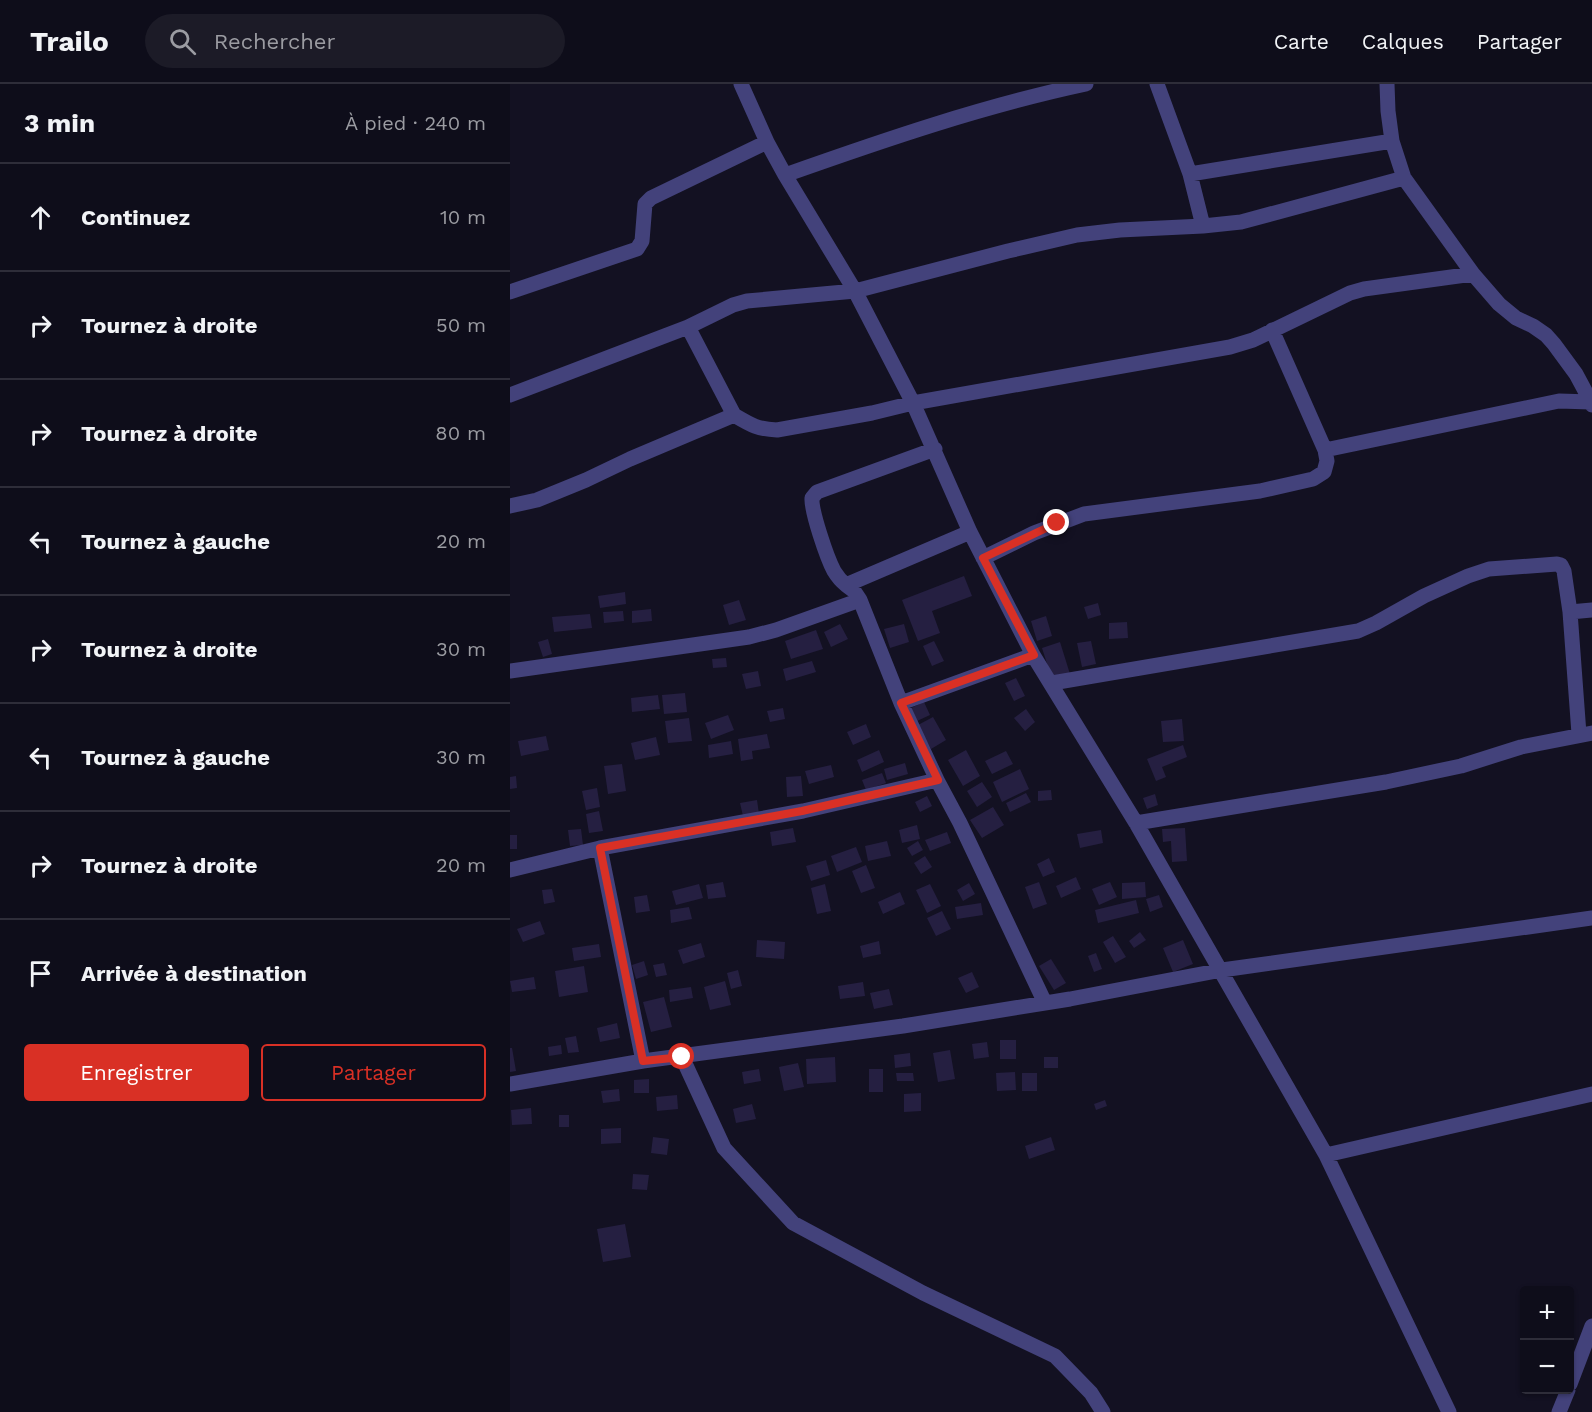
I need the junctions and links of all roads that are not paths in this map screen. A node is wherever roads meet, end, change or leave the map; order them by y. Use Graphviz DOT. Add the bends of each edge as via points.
graph roads {
  1 [pos="741,84"];
  2 [pos="1086,84"];
  3 [pos="1157,84"];
  4 [pos="1388,84"];
  5 [pos="767,141"];
  6 [pos="1392,141"];
  7 [pos="1190,174"];
  8 [pos="785,176"];
  9 [pos="1404,178"];
  10 [pos="1203,226"];
  11 [pos="1473,274"];
  12 [pos="855,291"];
  13 [pos="510,292"];
  14 [pos="688,327"];
  15 [pos="1272,330"];
  16 [pos="510,395"];
  17 [pos="913,403"];
  18 [pos="1592,403"];
  19 [pos="734,415"];
  20 [pos="935,450"];
  21 [pos="1325,450"];
  22 [pos="510,506"];
  23 [pos="970,532"];
  24 [pos="983,558"];
  25 [pos="846,585"];
  26 [pos="860,600"];
  27 [pos="1592,610"];
  28 [pos="1570,612"];
  29 [pos="1034,655"];
  30 [pos="510,671"];
  31 [pos="1052,683"];
  32 [pos="901,703"];
  33 [pos="1585,734"];
  34 [pos="938,780"];
  35 [pos="1136,823"];
  36 [pos="600,848"];
  37 [pos="510,870"];
  38 [pos="1592,918"];
  39 [pos="1222,970"];
  40 [pos="1045,1003"];
  41 [pos="682,1057"];
  42 [pos="643,1061"];
  43 [pos="510,1084"];
  44 [pos="1592,1094"];
  45 [pos="1326,1155"];
  46 [pos="1592,1326"];
  47 [pos="1574,1371"];
  48 [pos="1566,1394"];
  49 [pos="1103,1412"];
  50 [pos="1449,1412"];
  51 [pos="1559,1412"];
  1 -- 5 [label="street"];
  2 -- 8 [label="street" via="977,111"];
  3 -- 7 [label="street"];
  4 -- 6 [label="street"];
  5 -- 8 [label="street"];
  5 -- 13 [label="street" via="651,198 645,204 642,241 637,249"];
  6 -- 7 [label="street"];
  6 -- 9 [label="street"];
  7 -- 10 [label="street"];
  8 -- 12 [label="street"];
  9 -- 10 [label="street" via="1241,222"];
  9 -- 11 [label="street"];
  10 -- 12 [label="street" via="1077,235"];
  11 -- 15 [label="street" via="1364,289"];
  11 -- 18 [label="street" via="1506,311 1546,335"];
  12 -- 14 [label="street" via="747,301"];
  12 -- 17 [label="street"];
  14 -- 16 [label="street"];
  14 -- 19 [label="street"];
  15 -- 17 [label="street" via="1230,347"];
  15 -- 21 [label="street"];
  17 -- 19 [label="street" via="777,430 761,429"];
  17 -- 20 [label="street"];
  18 -- 21 [label="street" via="1559,401"];
  19 -- 22 [label="street" via="537,500"];
  20 -- 23 [label="street"];
  20 -- 25 [label="street" via="817,492 812,498 832,568"];
  21 -- 24 [label="street" via="1324,472 1313,479 1083,514"];
  23 -- 24 [label="street"];
  23 -- 25 [label="street"];
  24 -- 29 [label="street"];
  25 -- 26 [label="street"];
  26 -- 30 [label="street" via="749,637"];
  26 -- 32 [label="street"];
  27 -- 28 [label="street"];
  28 -- 31 [label="street" via="1560,565 1489,569 1424,596 1358,631"];
  28 -- 33 [label="street"];
  29 -- 31 [label="street"];
  29 -- 32 [label="street"];
  31 -- 35 [label="street"];
  32 -- 34 [label="street"];
  33 -- 35 [label="street" via="1386,783"];
  34 -- 36 [label="street" via="802,811"];
  34 -- 40 [label="street"];
  35 -- 39 [label="street"];
  36 -- 37 [label="street"];
  36 -- 42 [label="street"];
  38 -- 39 [label="street"];
  39 -- 40 [label="street"];
  39 -- 45 [label="street"];
  40 -- 41 [label="street"];
  41 -- 42 [label="street"];
  41 -- 49 [label="street" via="724,1148 793,1223 923,1293 1055,1356 1091,1393"];
  42 -- 43 [label="street"];
  44 -- 45 [label="street"];
  45 -- 50 [label="street"];
  46 -- 47 [label="street"];
  48 -- 51 [label="street"];
}
